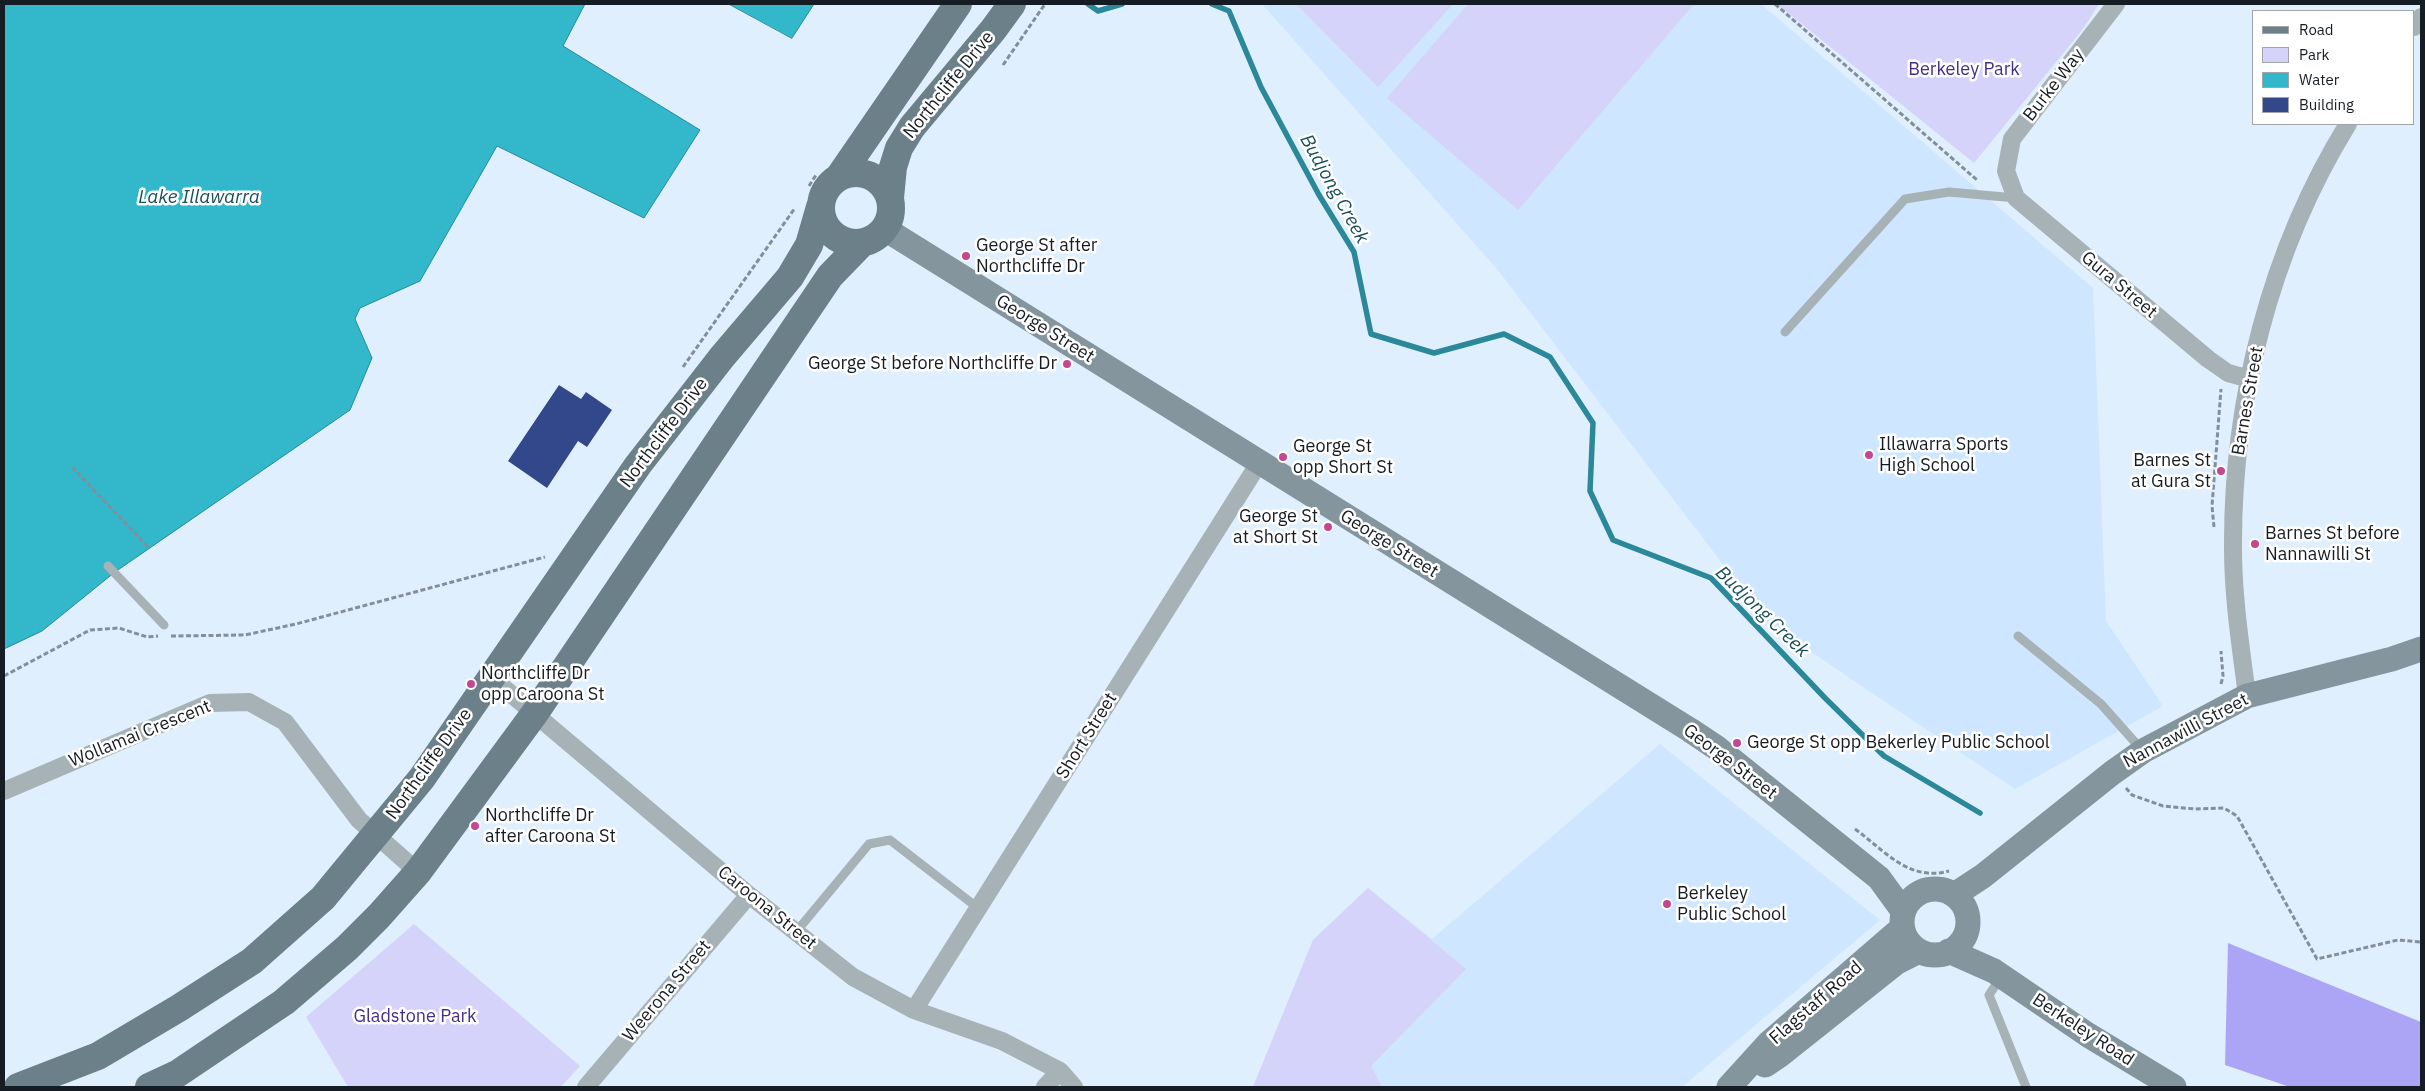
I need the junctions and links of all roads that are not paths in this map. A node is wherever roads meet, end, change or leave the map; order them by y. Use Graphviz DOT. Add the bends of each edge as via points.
graph roads {
  1 [pos="958,4"];
  2 [pos="1012,4"];
  3 [pos="2116,4"];
  4 [pos="2347,125"];
  5 [pos="2006,171"];
  6 [pos="839,177"];
  7 [pos="890,198"];
  8 [pos="2016,198"];
  9 [pos="810,204"];
  10 [pos="885,228"];
  11 [pos="862,244"];
  12 [pos="1785,332"];
  13 [pos="2250,379"];
  14 [pos="1259,463"];
  15 [pos="108,566"];
  16 [pos="164,626"];
  17 [pos="2018,636"];
  18 [pos="2421,649"];
  19 [pos="491,677"];
  20 [pos="2247,696"];
  21 [pos="536,713"];
  22 [pos="2143,751"];
  23 [pos="4,791"];
  24 [pos="377,835"];
  25 [pos="418,872"];
  26 [pos="1879,878"];
  27 [pos="1920,892"];
  28 [pos="749,895"];
  29 [pos="1960,903"];
  30 [pos="978,908"];
  31 [pos="1903,919"];
  32 [pos="796,932"];
  33 [pos="1957,944"];
  34 [pos="1919,951"];
  35 [pos="1998,974"];
  36 [pos="914,1010"];
  37 [pos="1060,1071"];
  38 [pos="1734,1086"];
  39 [pos="18,1087"];
  40 [pos="149,1087"];
  41 [pos="586,1087"];
  42 [pos="1045,1087"];
  43 [pos="1074,1087"];
  44 [pos="2026,1087"];
  45 [pos="2174,1087"];
  1 -- 6 [label="main road, Northcliffe Drive"];
  2 -- 7 [label="main road, Northcliffe Drive" via="912,127 892,167"];
  3 -- 5 [label="street, Burke Way" via="2012,139"];
  4 -- 13 [label="street, Barnes Street" via="2306,202 2283,255"];
  5 -- 8 [label="street, Gura Street"];
  6 -- 7 [label="main road" via="854,173 870,176 886,189"];
  6 -- 9 [label="main road"];
  7 -- 10 [label="main road" via="890,219"];
  8 -- 12 [label="lane" via="1949,192 1905,199"];
  8 -- 13 [label="street, Gura Street" via="2208,359 2228,373"];
  9 -- 11 [label="main road" via="832,235 851,244"];
  9 -- 19 [label="main road, Northcliffe Drive" via="809,245 795,270 638,465"];
  10 -- 11 [label="main road" via="871,241"];
  10 -- 14 [label="main road, George Street"];
  11 -- 21 [label="main road" via="830,276"];
  13 -- 20 [label="street, Barnes Street" via="2237,455 2233,550"];
  14 -- 26 [label="main road, George Street" via="1717,748"];
  14 -- 30 [label="street, Short Street"];
  15 -- 16 [label="lane"];
  17 -- 22 [label="lane" via="2101,704"];
  18 -- 20 [label="main road, Nannawilli Street"];
  19 -- 21 [label="street, Caroona Street"];
  19 -- 24 [label="main road, Northcliffe Drive" via="422,778"];
  20 -- 22 [label="main road, Nannawilli Street"];
  21 -- 25 [label="main road"];
  21 -- 28 [label="street, Caroona Street"];
  22 -- 29 [label="main road, Nannawilli Street" via="1984,876"];
  23 -- 24 [label="street, Wollamai Crescent" via="210,703 249,702 285,722 359,820"];
  24 -- 25 [label="street, Wollamai Crescent"];
  24 -- 39 [label="main road, Northcliffe Drive" via="324,898 252,960 98,1056"];
  25 -- 40 [label="main road" via="347,948 284,1002 177,1074"];
  26 -- 27 [label="main road, George Street"];
  26 -- 31 [label="main road, George Street"];
  27 -- 29 [label="main road" via="1937,889"];
  27 -- 31 [label="main road" via="1913,897"];
  28 -- 32 [label="street, Caroona Street"];
  28 -- 41 [label="street, Weerona Street"];
  29 -- 33 [label="main road" via="1967,928"];
  30 -- 32 [label="lane" via="890,840 869,844"];
  30 -- 36 [label="street, Short Street"];
  31 -- 34 [label="main road" via="1908,941"];
  31 -- 38 [label="main road, Flagstaff Road" via="1769,1043"];
  32 -- 36 [label="street, Caroona Street" via="853,977"];
  33 -- 34 [label="main road" via="1939,954"];
  33 -- 35 [label="main road, Berkeley Road"];
  34 -- 38 [label="main road, Flagstaff Road" via="1897,962 1780,1055"];
  35 -- 44 [label="lane" via="1989,995"];
  35 -- 45 [label="main road, Berkeley Road" via="2088,1035"];
  36 -- 37 [label="street, Caroona Street" via="1002,1040"];
  37 -- 42 [label="street"];
  37 -- 43 [label="street, Caroona Street"];
}
